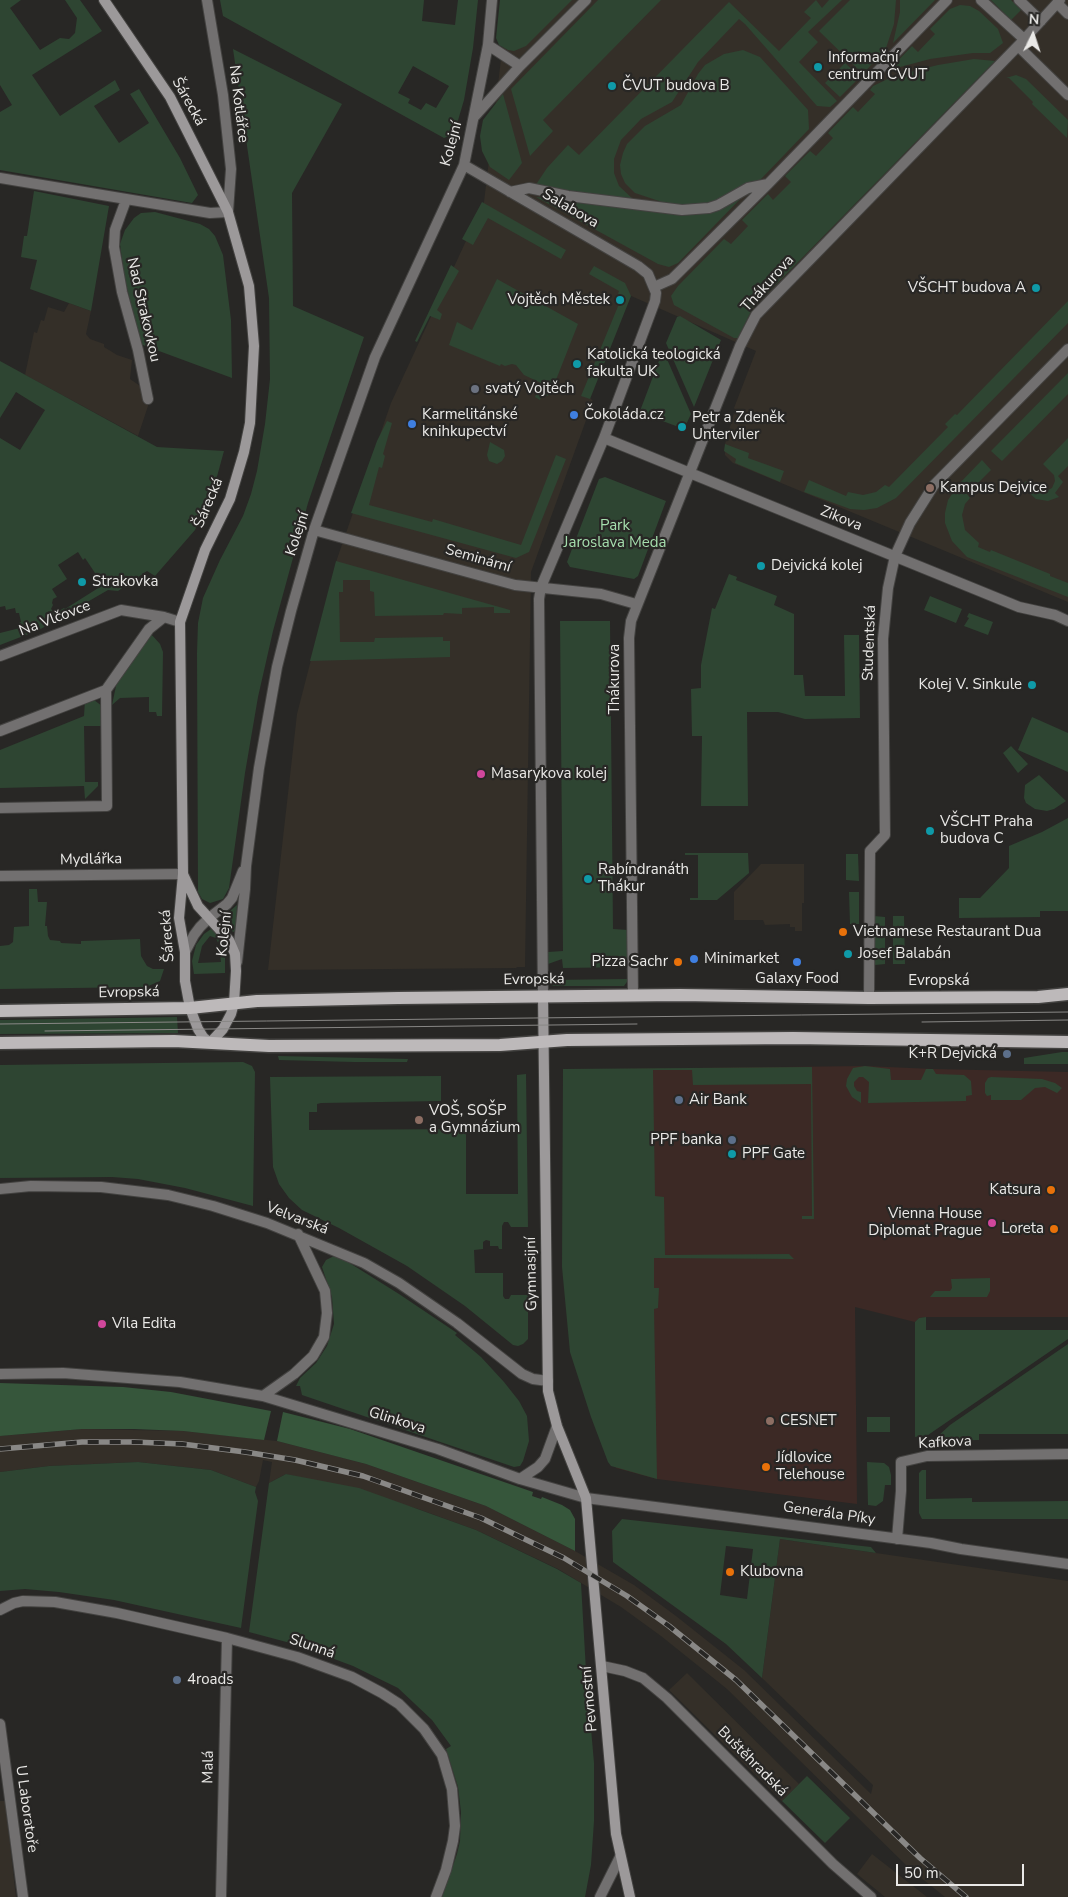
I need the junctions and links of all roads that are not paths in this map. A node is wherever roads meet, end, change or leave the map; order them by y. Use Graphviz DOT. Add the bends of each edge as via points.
graph roads {
  1 [pos="104,0"];
  2 [pos="207,0"];
  3 [pos="492,0"];
  4 [pos="586,0"];
  5 [pos="947,0"];
  6 [pos="981,0"];
  7 [pos="1019,0"];
  8 [pos="1059,2"];
  9 [pos="1068,14"];
  10 [pos="1041,21"];
  11 [pos="1021,43"];
  12 [pos="488,45"];
  13 [pos="520,66"];
  14 [pos="1068,96"];
  15 [pos="475,116"];
  16 [pos="464,165"];
  17 [pos="0,178"];
  18 [pos="768,184"];
  19 [pos="510,192"];
  20 [pos="126,200"];
  21 [pos="228,212"];
  22 [pos="654,286"];
  23 [pos="1068,349"];
  24 [pos="148,399"];
  25 [pos="604,438"];
  26 [pos="690,472"];
  27 [pos="314,530"];
  28 [pos="895,556"];
  29 [pos="541,587"];
  30 [pos="636,604"];
  31 [pos="164,617"];
  32 [pos="1068,621"];
  33 [pos="180,622"];
  34 [pos="0,656"];
  35 [pos="106,690"];
  36 [pos="0,731"];
  37 [pos="0,808"];
  38 [pos="246,866"];
  39 [pos="183,874"];
  40 [pos="0,876"];
  41 [pos="209,918"];
  42 [pos="185,952"];
  43 [pos="236,971"];
  44 [pos="1068,994"];
  45 [pos="543,996"];
  46 [pos="632,996"];
  47 [pos="869,998"];
  48 [pos="234,1003"];
  49 [pos="190,1008"];
  50 [pos="0,1011"];
  51 [pos="544,1042"];
  52 [pos="1068,1042"];
  53 [pos="0,1043"];
  54 [pos="210,1043"];
  55 [pos="0,1189"];
  56 [pos="298,1234"];
  57 [pos="0,1374"];
  58 [pos="548,1381"];
  59 [pos="263,1396"];
  60 [pos="557,1426"];
  61 [pos="1068,1454"];
  62 [pos="520,1479"];
  63 [pos="586,1498"];
  64 [pos="897,1538"];
  65 [pos="1068,1564"];
  66 [pos="0,1610"];
  67 [pos="228,1638"];
  68 [pos="602,1666"];
  69 [pos="0,1724"];
  70 [pos="620,1856"];
  71 [pos="23,1897"];
  72 [pos="221,1897"];
  73 [pos="436,1897"];
  74 [pos="600,1897"];
  75 [pos="630,1897"];
  76 [pos="871,1897"];
  1 -- 21 [label="street, Šárecká" via="170,97"];
  2 -- 21 [label="street, Na Kotlářce" via="231,169"];
  3 -- 12 [label="street"];
  4 -- 13 [label="street, Kolejní"];
  5 -- 18 [label="street"];
  6 -- 11 [label="street"];
  7 -- 10 [label="street"];
  8 -- 9 [label="street"];
  8 -- 10 [label="street, Thákurova"];
  10 -- 11 [label="street, Thákurova"];
  11 -- 14 [label="street"];
  11 -- 26 [label="street, Thákurova" via="756,315 740,346"];
  12 -- 13 [label="street"];
  12 -- 15 [label="street"];
  13 -- 15 [label="street, Kolejní"];
  15 -- 16 [label="street, Kolejní"];
  16 -- 19 [label="street, Salabova"];
  16 -- 27 [label="street, Kolejní" via="375,357"];
  17 -- 20 [label="street"];
  18 -- 19 [label="street" via="748,188 709,208 682,210 529,188"];
  18 -- 22 [label="street" via="672,279"];
  19 -- 22 [label="street, Salabova" via="638,266 648,274"];
  20 -- 21 [label="street" via="210,213"];
  20 -- 24 [label="street, Nad Strakovkou" via="115,230 114,247"];
  21 -- 33 [label="street, Šárecká" via="249,286 254,346 250,423 230,499 205,550"];
  22 -- 25 [label="street" via="655,301"];
  23 -- 28 [label="street, Studentská" via="934,486 910,523"];
  25 -- 26 [label="street, Zikova"];
  25 -- 29 [label="street"];
  26 -- 28 [label="street, Zikova"];
  26 -- 30 [label="street, Thákurova"];
  27 -- 29 [label="street, Seminární" via="515,585"];
  27 -- 38 [label="street, Kolejní" via="277,667"];
  28 -- 32 [label="street, Zikova" via="1019,607"];
  28 -- 47 [label="street, Studentská" via="883,639 885,835 870,851"];
  29 -- 30 [label="street, Seminární" via="601,594"];
  29 -- 45 [label="street" via="538,610"];
  30 -- 46 [label="street, Thákurova" via="629,638"];
  31 -- 33 [label="street, Na Vlčovce"];
  31 -- 34 [label="street, Na Vlčovce" via="121,610"];
  31 -- 35 [label="street" via="149,629"];
  33 -- 39 [label="street, Šárecká"];
  35 -- 36 [label="street"];
  35 -- 37 [label="street" via="107,806"];
  38 -- 41 [label="street" via="232,898"];
  38 -- 43 [label="street, Kolejní"];
  39 -- 40 [label="street, Mydlářka"];
  39 -- 41 [label="street" via="193,898"];
  39 -- 42 [label="street, Šárecká" via="179,918"];
  41 -- 42 [label="street"];
  41 -- 43 [label="street" via="229,940 235,954"];
  42 -- 49 [label="street, Šárecká" via="185,981"];
  43 -- 48 [label="street, Kolejní"];
  44 -- 47 [label="main road, Evropská"];
  45 -- 46 [label="main road, Evropská"];
  45 -- 48 [label="main road, Evropská"];
  45 -- 51 [label="street, Gymnasijní"];
  46 -- 47 [label="main road, Evropská"];
  48 -- 49 [label="main road, Evropská"];
  48 -- 54 [label="street, Kolejní" via="228,1021"];
  49 -- 50 [label="main road, Evropská"];
  49 -- 54 [label="street, Šárecká" via="198,1029"];
  51 -- 52 [label="main road" via="793,1038"];
  51 -- 54 [label="main road" via="269,1046"];
  51 -- 58 [label="street, Gymnasijní"];
  53 -- 54 [label="main road"];
  55 -- 56 [label="street, Velvarská" via="101,1187 168,1195"];
  56 -- 58 [label="street, Velvarská" via="364,1263 399,1283 522,1374"];
  56 -- 59 [label="street" via="325,1291 324,1337 312,1356 294,1374"];
  57 -- 59 [label="street, Glinkova" via="63,1373 180,1382"];
  58 -- 60 [label="street, Gymnasijní"];
  59 -- 62 [label="street, Glinkova"];
  60 -- 62 [label="street" via="545,1459"];
  60 -- 63 [label="street, Gymnasijní"];
  61 -- 64 [label="street, Kafkova" via="927,1456 901,1462"];
  62 -- 63 [label="street, Glinkova"];
  63 -- 64 [label="street, Generála Píky"];
  63 -- 68 [label="street, Pevnostní"];
  64 -- 65 [label="street, Generála Píky"];
  66 -- 67 [label="street, Slunná" via="23,1601 55,1602"];
  67 -- 72 [label="street, Malá"];
  67 -- 73 [label="street, Slunná" via="297,1657 352,1677 399,1704 424,1729 442,1755 452,1789 454,1810 453,1841"];
  68 -- 70 [label="street, Pevnostní"];
  68 -- 76 [label="street, Buštěhradská" via="643,1678 667,1698 832,1864"];
  69 -- 71 [label="street, U Laboratoře"];
  70 -- 74 [label="street"];
  70 -- 75 [label="street, Pevnostní"];
}
